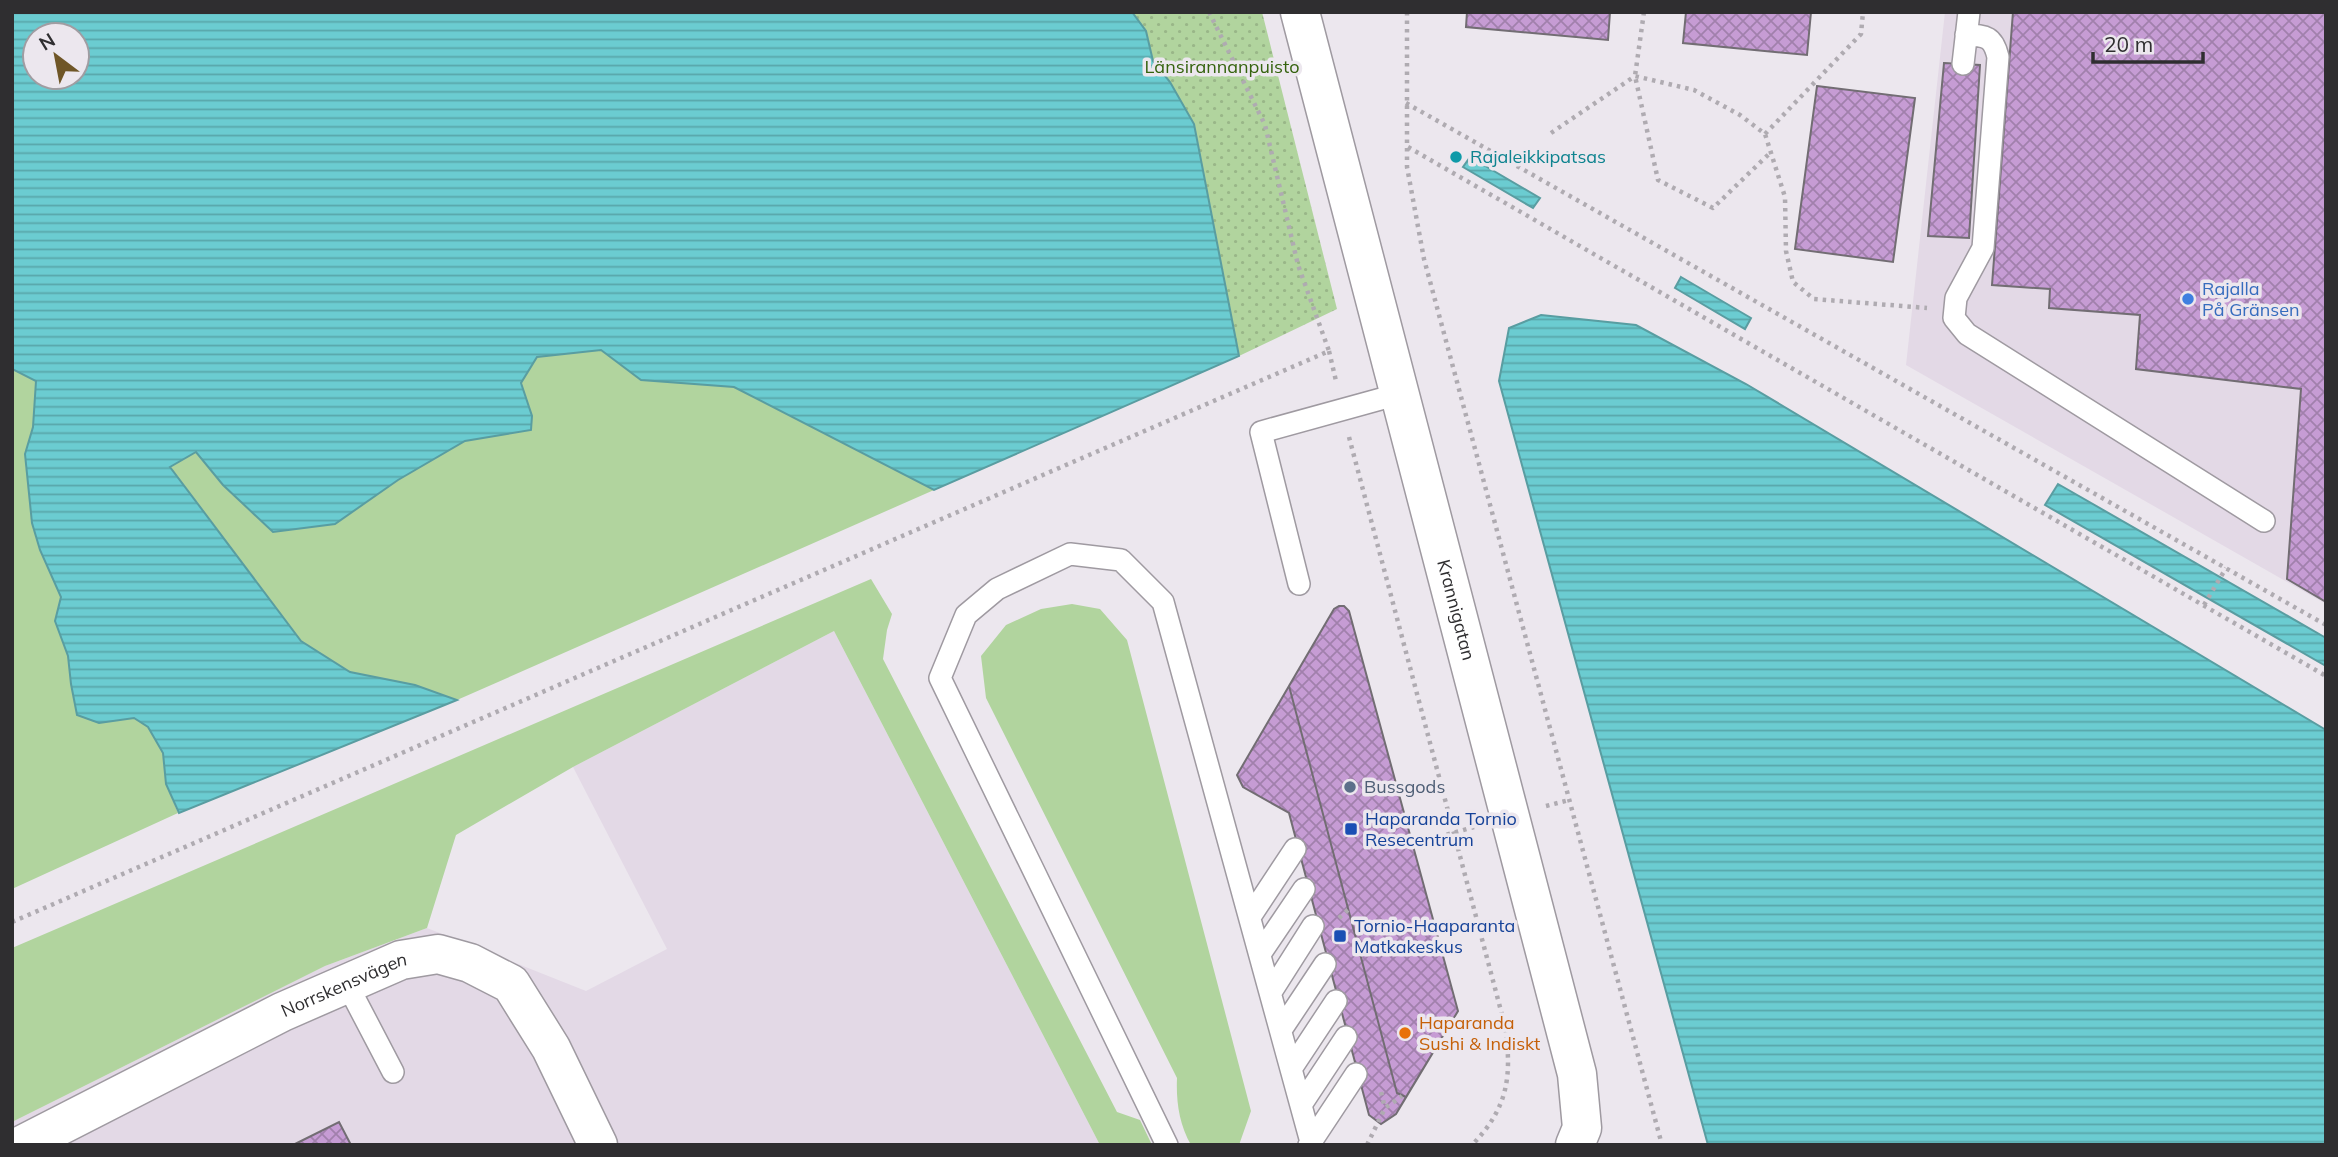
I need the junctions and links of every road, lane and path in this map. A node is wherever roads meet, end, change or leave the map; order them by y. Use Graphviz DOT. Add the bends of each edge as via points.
graph roads {
  1 [pos="1209,12"];
  2 [pos="1300,12"];
  3 [pos="1407,12"];
  4 [pos="1644,12"];
  5 [pos="1863,12"];
  6 [pos="1969,12"];
  7 [pos="1966,35"];
  8 [pos="1963,64"];
  9 [pos="1635,76"];
  10 [pos="1406,103"];
  11 [pos="1551,133"];
  12 [pos="1765,134"];
  13 [pos="1407,146"];
  14 [pos="1771,152"];
  15 [pos="1955,310"];
  16 [pos="1329,351"];
  17 [pos="1399,394"];
  18 [pos="1342,409"];
  19 [pos="2264,521"];
  20 [pos="2226,568"];
  21 [pos="1299,584"];
  22 [pos="2204,605"];
  23 [pos="2326,625"];
  24 [pos="2326,676"];
  25 [pos="1454,833"];
  26 [pos="1414,844"];
  27 [pos="1295,849"];
  28 [pos="1304,888"];
  29 [pos="1250,917"];
  30 [pos="12,922"];
  31 [pos="1313,926"];
  32 [pos="1260,954"];
  33 [pos="1325,964"];
  34 [pos="347,984"];
  35 [pos="1271,992"];
  36 [pos="1336,1001"];
  37 [pos="1281,1030"];
  38 [pos="1346,1037"];
  39 [pos="1292,1069"];
  40 [pos="393,1072"];
  41 [pos="1356,1074"];
  42 [pos="1402,1096"];
  43 [pos="1301,1105"];
  44 [pos="1310,1143"];
  45 [pos="22,1145"];
  46 [pos="598,1145"];
  47 [pos="1167,1145"];
  48 [pos="1367,1145"];
  49 [pos="1472,1145"];
  50 [pos="1575,1145"];
  51 [pos="1662,1145"];
  1 -- 16 [label="path" via="1265,125 1298,265"];
  2 -- 17 [label="street, Krannigatan"];
  3 -- 10 [label="path"];
  4 -- 9 [label="path"];
  5 -- 12 [label="path" via="1861,34"];
  6 -- 7 [label="lane"];
  7 -- 8 [label="lane"];
  7 -- 15 [label="lane" via="1984,36 1995,44 1998,57 1983,248 1956,298"];
  9 -- 11 [label="path"];
  9 -- 12 [label="path" via="1694,90"];
  9 -- 14 [label="path" via="1658,180 1713,208"];
  10 -- 13 [label="path"];
  10 -- 20 [label="path"];
  12 -- 14 [label="path"];
  13 -- 22 [label="path"];
  13 -- 51 [label="path" via="1424,259"];
  14 -- 15 [label="path" via="1785,197 1786,251 1793,282 1814,299"];
  15 -- 19 [label="lane" via="1954,318 1966,334"];
  16 -- 18 [label="path"];
  16 -- 30 [label="path"];
  17 -- 18 [label="lane"];
  17 -- 50 [label="street, Krannigatan" via="1577,1074 1582,1128"];
  18 -- 21 [label="lane" via="1261,432"];
  18 -- 25 [label="path"];
  20 -- 22 [label="path"];
  20 -- 23 [label="path"];
  22 -- 24 [label="path"];
  25 -- 26 [label="path"];
  25 -- 49 [label="path" via="1508,1051 1509,1078 1502,1101"];
  27 -- 29 [label="lane"];
  28 -- 32 [label="lane"];
  29 -- 32 [label="lane"];
  29 -- 47 [label="lane" via="1163,601 1121,560 1070,554 997,589 966,615 940,678"];
  31 -- 35 [label="lane"];
  32 -- 35 [label="lane"];
  33 -- 37 [label="lane"];
  34 -- 40 [label="lane"];
  34 -- 45 [label="street, Norrskensvägen" via="282,1012"];
  34 -- 46 [label="street, Norrskensvägen" via="401,960 438,954 470,963 511,984 551,1048"];
  35 -- 37 [label="lane"];
  36 -- 39 [label="lane"];
  37 -- 39 [label="lane"];
  38 -- 43 [label="lane"];
  39 -- 43 [label="lane"];
  41 -- 44 [label="lane"];
  42 -- 48 [label="path" via="1385,1108"];
  43 -- 44 [label="lane"];
}
